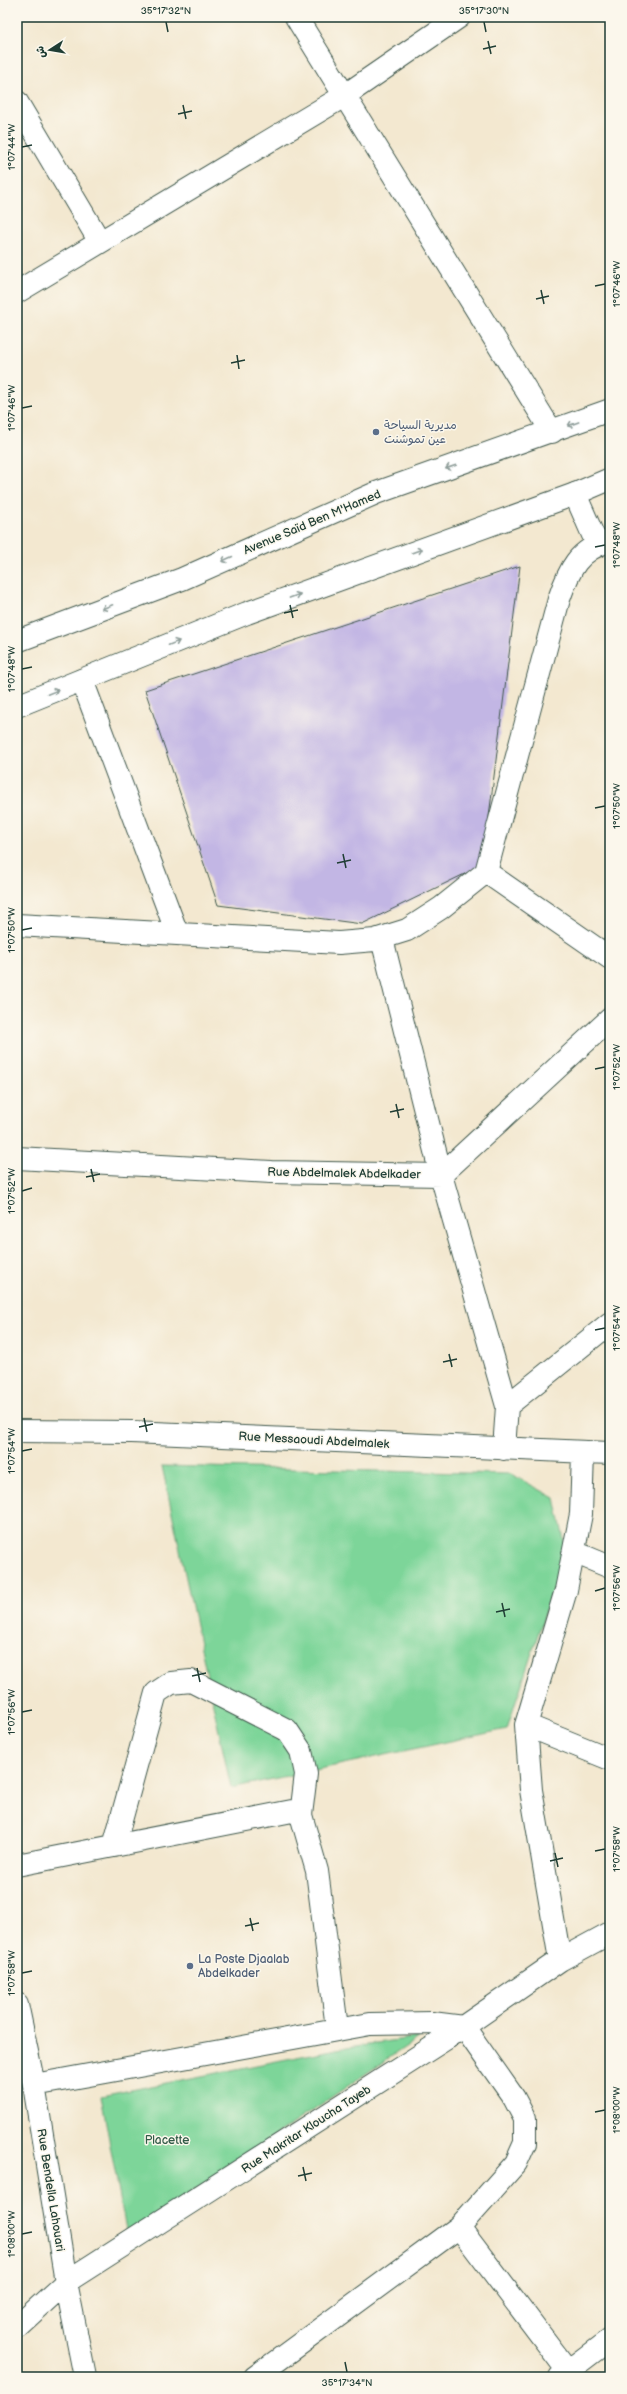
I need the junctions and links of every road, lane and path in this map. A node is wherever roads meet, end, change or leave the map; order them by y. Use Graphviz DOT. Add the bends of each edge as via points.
graph roads {
  1 [pos="296,17"];
  2 [pos="460,17"];
  3 [pos="344,96"];
  4 [pos="17,102"];
  5 [pos="100,242"];
  6 [pos="17,292"];
  7 [pos="610,410"];
  8 [pos="552,432"];
  9 [pos="610,479"];
  10 [pos="576,494"];
  11 [pos="603,542"];
  12 [pos="17,641"];
  13 [pos="82,680"];
  14 [pos="17,706"];
  15 [pos="486,872"];
  16 [pos="17,925"];
  17 [pos="177,933"];
  18 [pos="382,939"];
  19 [pos="610,958"];
  20 [pos="610,1019"];
  21 [pos="17,1158"];
  22 [pos="441,1175"];
  23 [pos="610,1324"];
  24 [pos="507,1406"];
  25 [pos="17,1431"];
  26 [pos="504,1449"];
  27 [pos="583,1453"];
  28 [pos="610,1453"];
  29 [pos="574,1552"];
  30 [pos="610,1567"];
  31 [pos="526,1725"];
  32 [pos="610,1759"];
  33 [pos="301,1815"];
  34 [pos="114,1846"];
  35 [pos="17,1865"];
  36 [pos="607,1940"];
  37 [pos="560,1960"];
  38 [pos="17,2004"];
  39 [pos="464,2027"];
  40 [pos="338,2028"];
  41 [pos="21,2048"];
  42 [pos="34,2085"];
  43 [pos="459,2227"];
  44 [pos="66,2282"];
  45 [pos="17,2327"];
  46 [pos="610,2339"];
  47 [pos="564,2374"];
  48 [pos="85,2377"];
  49 [pos="254,2377"];
  1 -- 3 [label="street"];
  2 -- 3 [label="street"];
  3 -- 5 [label="street"];
  3 -- 8 [label="street"];
  4 -- 5 [label="street"];
  5 -- 6 [label="street"];
  7 -- 8 [label="street, Avenue Saïd Ben M'Hamed, one-way"];
  8 -- 12 [label="street, Avenue Saïd Ben M'Hamed, one-way" via="376,493 182,579"];
  9 -- 10 [label="street"];
  10 -- 11 [label="street"];
  13 -- 10 [label="street, one-way" via="247,613"];
  11 -- 15 [label="street" via="578,558 568,572"];
  14 -- 13 [label="street, one-way"];
  13 -- 17 [label="street"];
  15 -- 18 [label="street" via="441,908 408,930"];
  15 -- 19 [label="street"];
  16 -- 17 [label="street"];
  17 -- 18 [label="street" via="339,943"];
  18 -- 22 [label="street"];
  20 -- 22 [label="street"];
  21 -- 22 [label="street, Rue Abdelmalek Abdelkader" via="270,1172"];
  22 -- 24 [label="street"];
  23 -- 24 [label="street"];
  24 -- 26 [label="street"];
  25 -- 26 [label="street, Rue Messaoudi Abdelmalek" via="132,1432"];
  26 -- 27 [label="street, Rue Messaoudi Abdelmalek"];
  27 -- 28 [label="street, Rue Messaoudi Abdelmalek"];
  27 -- 29 [label="street" via="581,1514"];
  29 -- 30 [label="street"];
  29 -- 31 [label="street" via="566,1590"];
  31 -- 32 [label="street"];
  31 -- 37 [label="street" via="531,1790"];
  33 -- 34 [label="street" via="292,1811"];
  33 -- 34 [label="street" via="306,1774 301,1751 287,1730 191,1681 171,1683 156,1693"];
  33 -- 40 [label="street" via="317,1871"];
  34 -- 35 [label="street"];
  36 -- 37 [label="street, Rue Makritar Kloucha Tayeb"];
  37 -- 39 [label="street, Rue Makritar Kloucha Tayeb"];
  38 -- 41 [label="street, Rue Bendella Lahouari"];
  39 -- 40 [label="street" via="404,2023"];
  39 -- 43 [label="street" via="514,2098 525,2119 525,2137 516,2163"];
  39 -- 44 [label="street, Rue Makritar Kloucha Tayeb"];
  40 -- 42 [label="street"];
  41 -- 42 [label="street, Rue Bendella Lahouari"];
  42 -- 44 [label="street, Rue Bendella Lahouari"];
  43 -- 47 [label="street"];
  43 -- 49 [label="street"];
  44 -- 45 [label="street, Rue Makritar Kloucha Tayeb"];
  44 -- 48 [label="street, Rue Bendella Lahouari"];
  46 -- 47 [label="street"];
}
